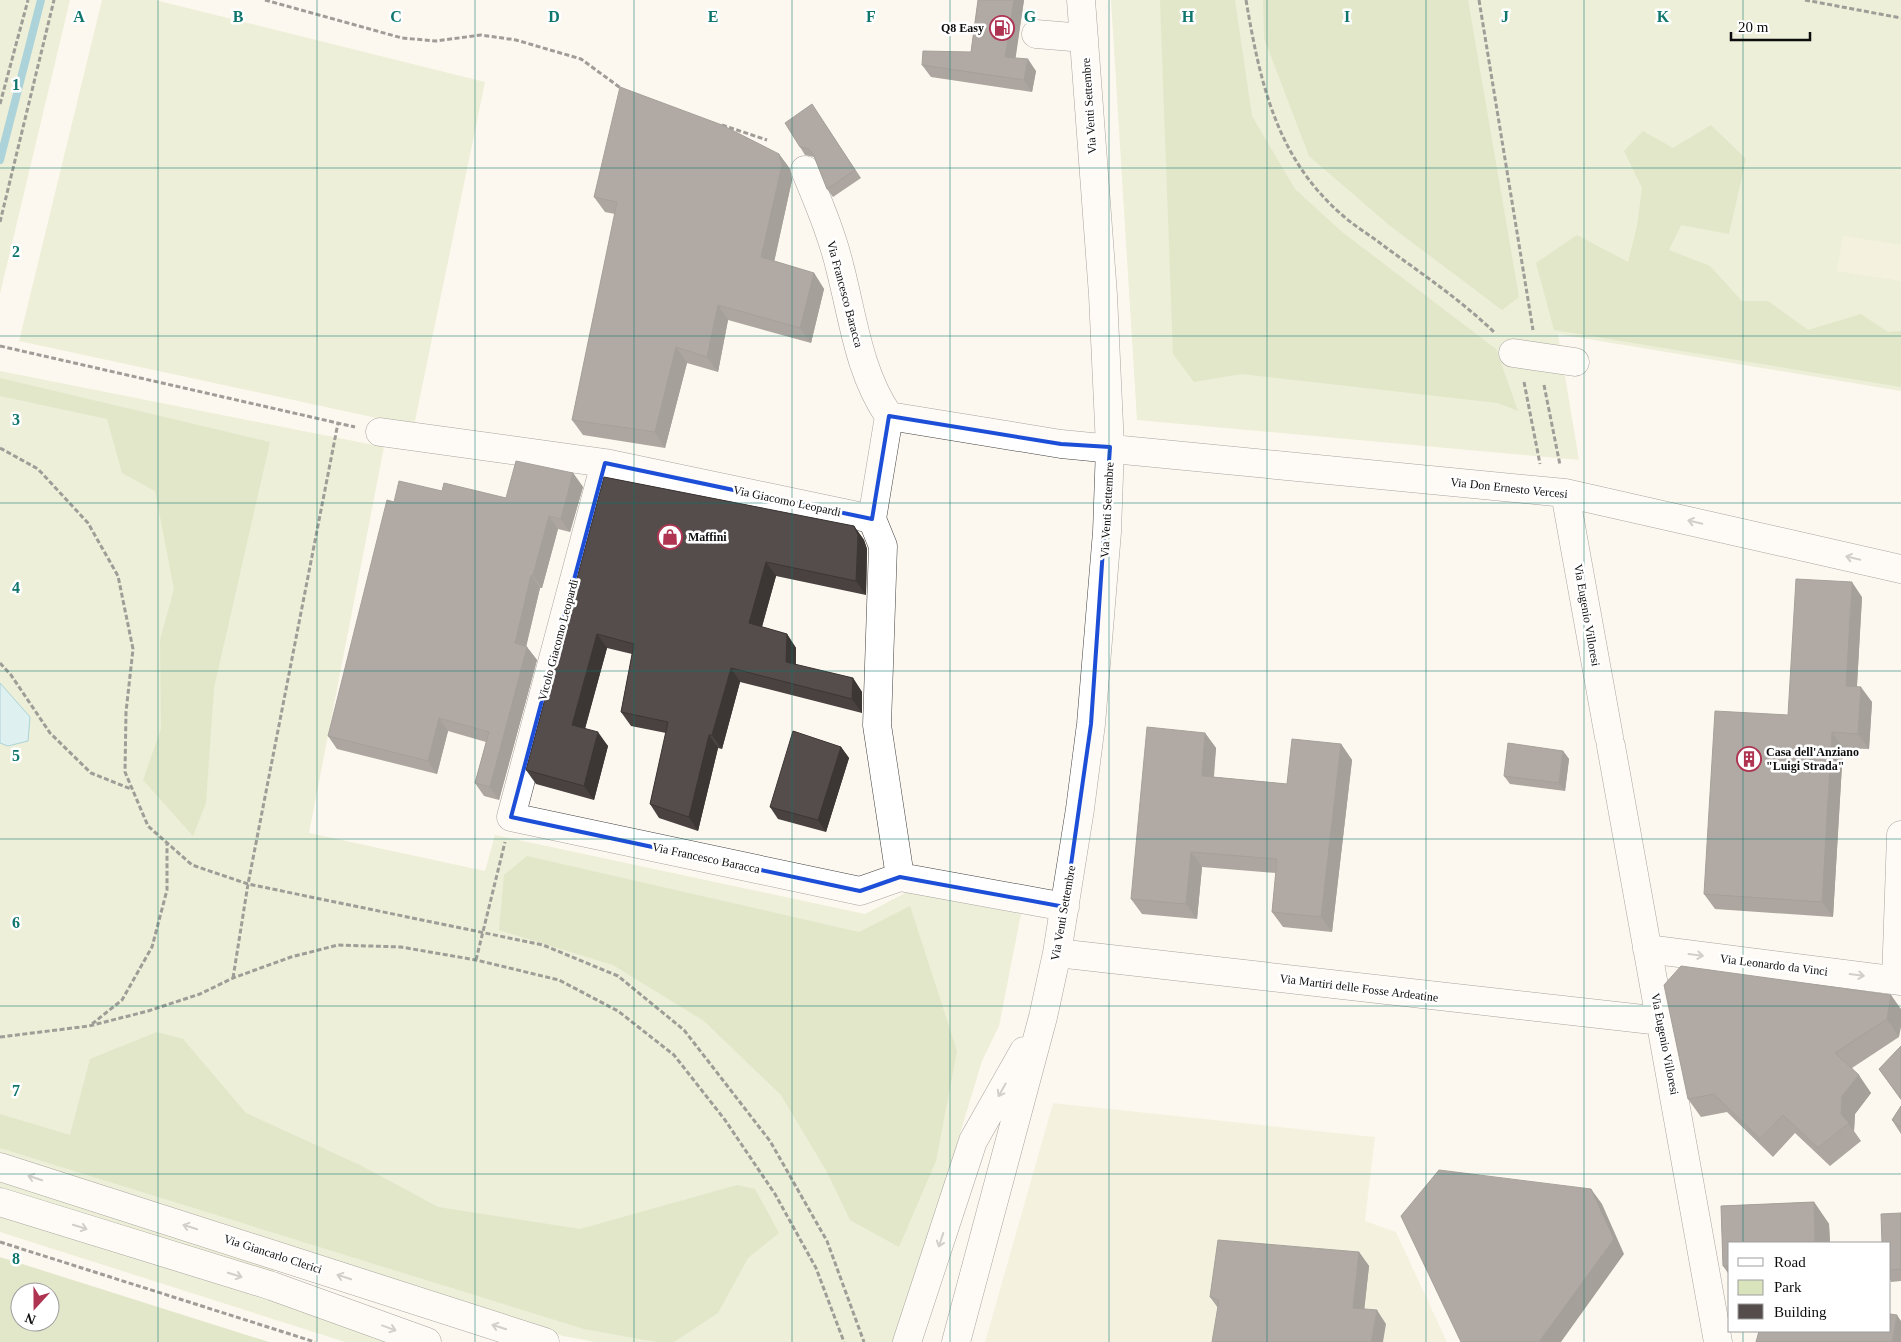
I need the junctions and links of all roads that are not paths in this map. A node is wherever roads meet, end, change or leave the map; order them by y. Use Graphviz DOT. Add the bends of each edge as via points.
graph roads {
  1 [pos="1081,0"];
  2 [pos="1036,34"];
  3 [pos="1084,38"];
  4 [pos="805,170"];
  5 [pos="1525,355"];
  6 [pos="1574,362"];
  7 [pos="889,416"];
  8 [pos="380,432"];
  9 [pos="1110,447"];
  10 [pos="605,463"];
  11 [pos="1553,492"];
  12 [pos="872,519"];
  13 [pos="1901,568"];
  14 [pos="511,817"];
  15 [pos="1901,835"];
  16 [pos="900,877"];
  17 [pos="1066,908"];
  18 [pos="1648,949"];
  19 [pos="1057,953"];
  20 [pos="1899,980"];
  21 [pos="1043,1017"];
  22 [pos="1661,1021"];
  23 [pos="0,1167"];
  24 [pos="0,1202"];
  25 [pos="971,1287"];
  26 [pos="427,1342"];
  27 [pos="545,1342"];
  28 [pos="907,1342"];
  29 [pos="942,1342"];
  30 [pos="956,1342"];
  31 [pos="1718,1342"];
  1 -- 3 [label="street, Via Venti Settembre"];
  2 -- 3 [label="street"];
  3 -- 9 [label="street, Via Venti Settembre" via="1103,295"];
  4 -- 7 [label="street, Via Francesco Baracca" via="840,265 858,344 879,402"];
  5 -- 6 [label="street"];
  7 -- 9 [label="street" via="1061,444"];
  7 -- 12 [label="street"];
  8 -- 10 [label="street, Via Giacomo Leopardi"];
  9 -- 11 [label="street, Via Don Ernesto Vercesi"];
  9 -- 17 [label="street, Via Venti Settembre" via="1107,532 1090,724"];
  10 -- 12 [label="street, Via Giacomo Leopardi"];
  10 -- 14 [label="street, Vicolo Giacomo Leopardi"];
  13 -- 11 [label="street, Via Don Ernesto Vercesi, one-way"];
  11 -- 18 [label="street, Via Eugenio Villoresi" via="1610,742"];
  12 -- 16 [label="street" via="883,546 877,725"];
  14 -- 16 [label="street, Via Francesco Baracca" via="860,891"];
  15 -- 20 [label="street"];
  16 -- 17 [label="street, Via Francesco Baracca"];
  17 -- 19 [label="street, Via Venti Settembre"];
  18 -- 20 [label="street, Via Leonardo da Vinci, one-way"];
  18 -- 22 [label="street, Via Eugenio Villoresi"];
  19 -- 21 [label="street, Via Venti Settembre"];
  19 -- 22 [label="street, Via Martiri delle Fosse Ardeatine"];
  21 -- 25 [label="street, Via Venti Settembre"];
  21 -- 28 [label="street, Via Venti Settembre, one-way" via="973,1141"];
  22 -- 31 [label="street, Via Eugenio Villoresi"];
  27 -- 23 [label="street, Via Giancarlo Clerici, one-way"];
  24 -- 26 [label="street, one-way" via="272,1286"];
  25 -- 29 [label="street, Via Venti Settembre"];
  25 -- 30 [label="street, Via Venti Settembre"];
}
